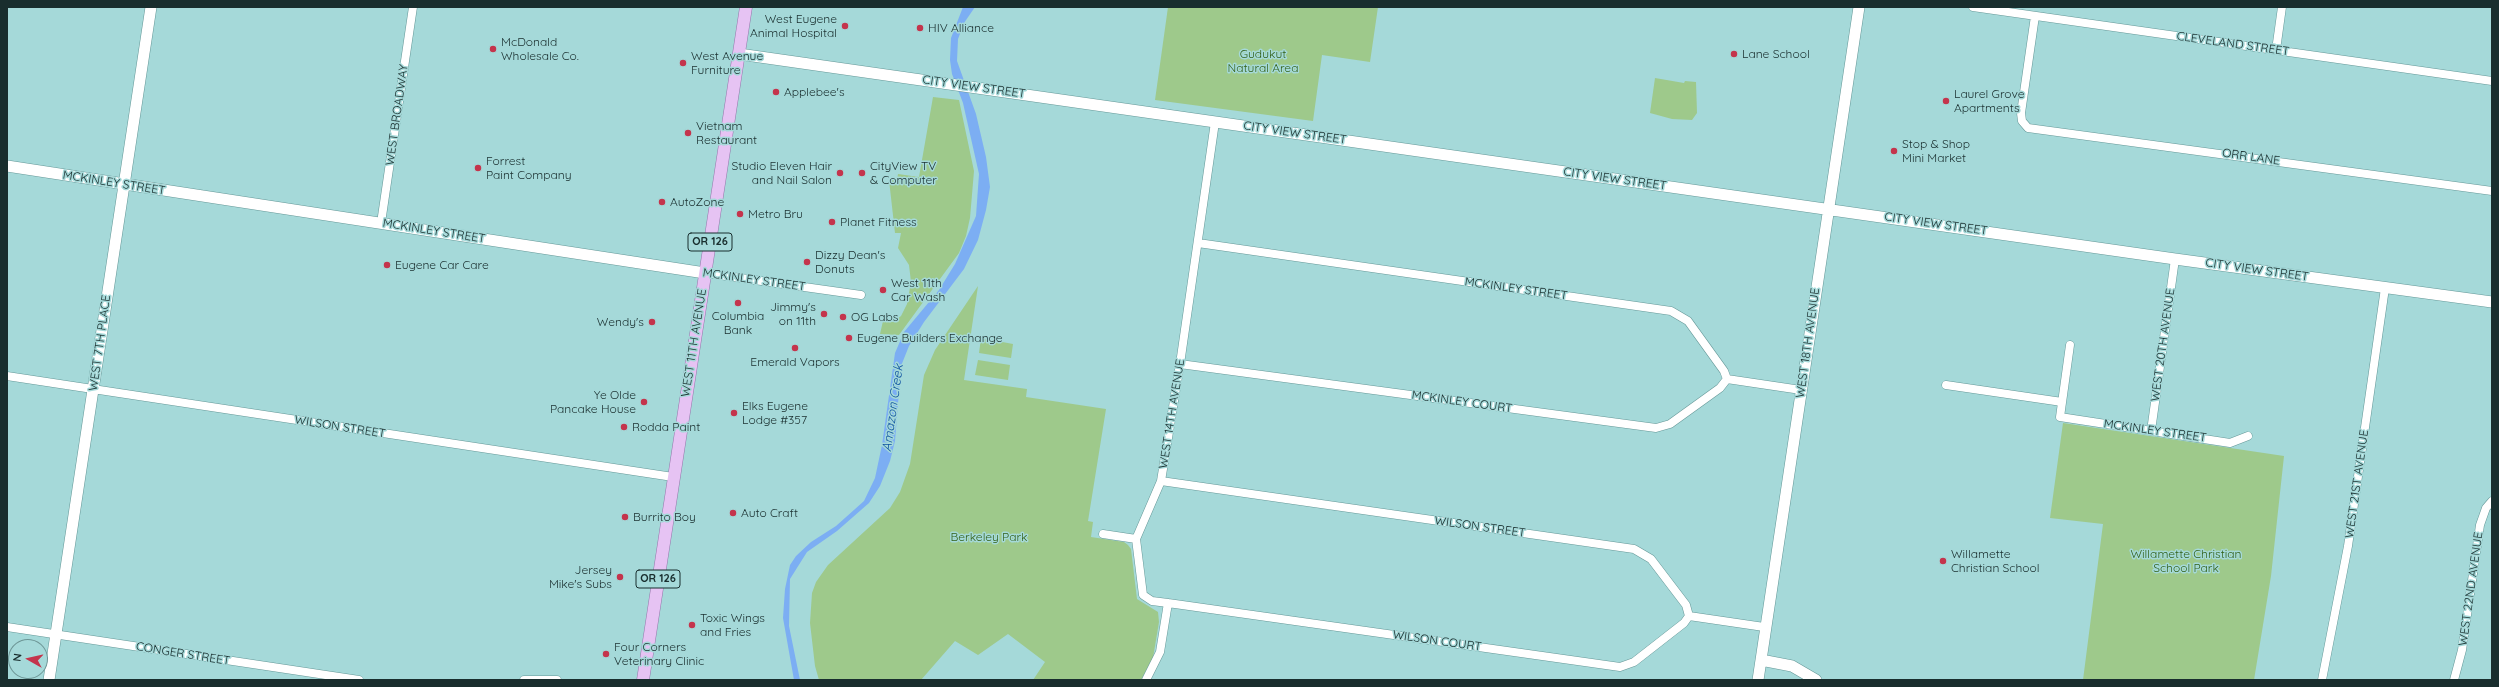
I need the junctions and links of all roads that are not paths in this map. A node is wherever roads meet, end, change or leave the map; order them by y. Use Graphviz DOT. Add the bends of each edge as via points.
graph roads {
  1 [pos="151,7"];
  2 [pos="413,7"];
  3 [pos="746,7"];
  4 [pos="1859,7"];
  5 [pos="1973,7"];
  6 [pos="2282,7"];
  7 [pos="2035,16"];
  8 [pos="2276,50"];
  9 [pos="739,54"];
  10 [pos="2492,81"];
  11 [pos="1215,122"];
  12 [pos="7,166"];
  13 [pos="123,184"];
  14 [pos="2492,191"];
  15 [pos="1828,208"];
  16 [pos="381,223"];
  17 [pos="1198,243"];
  18 [pos="2175,259"];
  19 [pos="705,273"];
  20 [pos="2385,288"];
  21 [pos="861,295"];
  22 [pos="2492,302"];
  23 [pos="2070,345"];
  24 [pos="1180,364"];
  25 [pos="7,376"];
  26 [pos="1727,379"];
  27 [pos="1946,385"];
  28 [pos="93,390"];
  29 [pos="1801,390"];
  30 [pos="2062,402"];
  31 [pos="2151,431"];
  32 [pos="2248,436"];
  33 [pos="673,477"];
  34 [pos="1161,481"];
  35 [pos="2492,501"];
  36 [pos="1103,534"];
  37 [pos="1136,539"];
  38 [pos="1168,603"];
  39 [pos="1689,616"];
  40 [pos="7,627"];
  41 [pos="1764,627"];
  42 [pos="55,634"];
  43 [pos="1761,660"];
  44 [pos="48,680"];
  45 [pos="359,680"];
  46 [pos="524,680"];
  47 [pos="557,680"];
  48 [pos="643,680"];
  49 [pos="1146,680"];
  50 [pos="1758,680"];
  51 [pos="1816,680"];
  52 [pos="2322,680"];
  53 [pos="2454,680"];
  1 -- 13 [label="street, WEST 7TH PLACE"];
  2 -- 16 [label="street, WEST BROADWAY"];
  3 -- 9 [label="main road, WEST 11TH AVENUE / OR 126"];
  4 -- 15 [label="street, WEST 18TH AVENUE"];
  5 -- 7 [label="street, CLEVELAND STREET"];
  6 -- 8 [label="street"];
  7 -- 8 [label="street, CLEVELAND STREET"];
  7 -- 14 [label="street, ORR LANE" via="2021,113 2023,124 2034,130 2091,138 2115,138"];
  8 -- 10 [label="street, CLEVELAND STREET"];
  9 -- 11 [label="street, CITY VIEW STREET"];
  9 -- 19 [label="main road, WEST 11TH AVENUE / OR 126"];
  11 -- 15 [label="street, CITY VIEW STREET"];
  11 -- 17 [label="street, WEST 14TH AVENUE"];
  12 -- 13 [label="street, MCKINLEY STREET"];
  13 -- 16 [label="street, MCKINLEY STREET"];
  13 -- 28 [label="street, WEST 7TH PLACE"];
  15 -- 18 [label="street, CITY VIEW STREET"];
  15 -- 29 [label="street, WEST 18TH AVENUE"];
  16 -- 19 [label="street, MCKINLEY STREET"];
  17 -- 24 [label="street, WEST 14TH AVENUE"];
  17 -- 26 [label="street, MCKINLEY STREET" via="1671,311 1688,321"];
  18 -- 20 [label="street, CITY VIEW STREET"];
  18 -- 31 [label="street, WEST 20TH AVENUE"];
  19 -- 21 [label="street, MCKINLEY STREET"];
  19 -- 33 [label="main road, WEST 11TH AVENUE / OR 126"];
  20 -- 22 [label="street, CITY VIEW STREET"];
  20 -- 52 [label="street, WEST 21ST AVENUE" via="2348,546"];
  23 -- 30 [label="street"];
  24 -- 26 [label="street, MCKINLEY COURT" via="1656,428 1670,424 1720,388"];
  24 -- 34 [label="street, WEST 14TH AVENUE"];
  25 -- 28 [label="street, WILSON STREET"];
  26 -- 29 [label="street"];
  27 -- 30 [label="street"];
  28 -- 33 [label="street, WILSON STREET"];
  28 -- 42 [label="street, WEST 7TH PLACE"];
  29 -- 41 [label="street, WEST 18TH AVENUE"];
  30 -- 31 [label="street, MCKINLEY STREET" via="2060,417"];
  31 -- 32 [label="street, MCKINLEY STREET" via="2230,443"];
  33 -- 48 [label="main road, WEST 11TH AVENUE / OR 126"];
  34 -- 37 [label="street, WEST 14TH AVENUE"];
  34 -- 39 [label="street, WILSON STREET" via="1634,549 1651,559 1686,605"];
  35 -- 53 [label="street, WEST 22ND AVENUE" via="2486,508 2480,525 2462,650"];
  36 -- 37 [label="street"];
  37 -- 38 [label="street" via="1143,595 1152,601"];
  38 -- 39 [label="street, WILSON COURT" via="1620,667 1634,662 1682,625"];
  38 -- 49 [label="street" via="1160,652"];
  39 -- 41 [label="street"];
  40 -- 42 [label="street, CONGER STREET"];
  41 -- 43 [label="street, WEST 18TH AVENUE"];
  42 -- 44 [label="street, WEST 7TH PLACE"];
  42 -- 45 [label="street, CONGER STREET"];
  43 -- 50 [label="street, WEST 18TH AVENUE"];
  43 -- 51 [label="street" via="1792,666"];
  46 -- 47 [label="street"];
}
